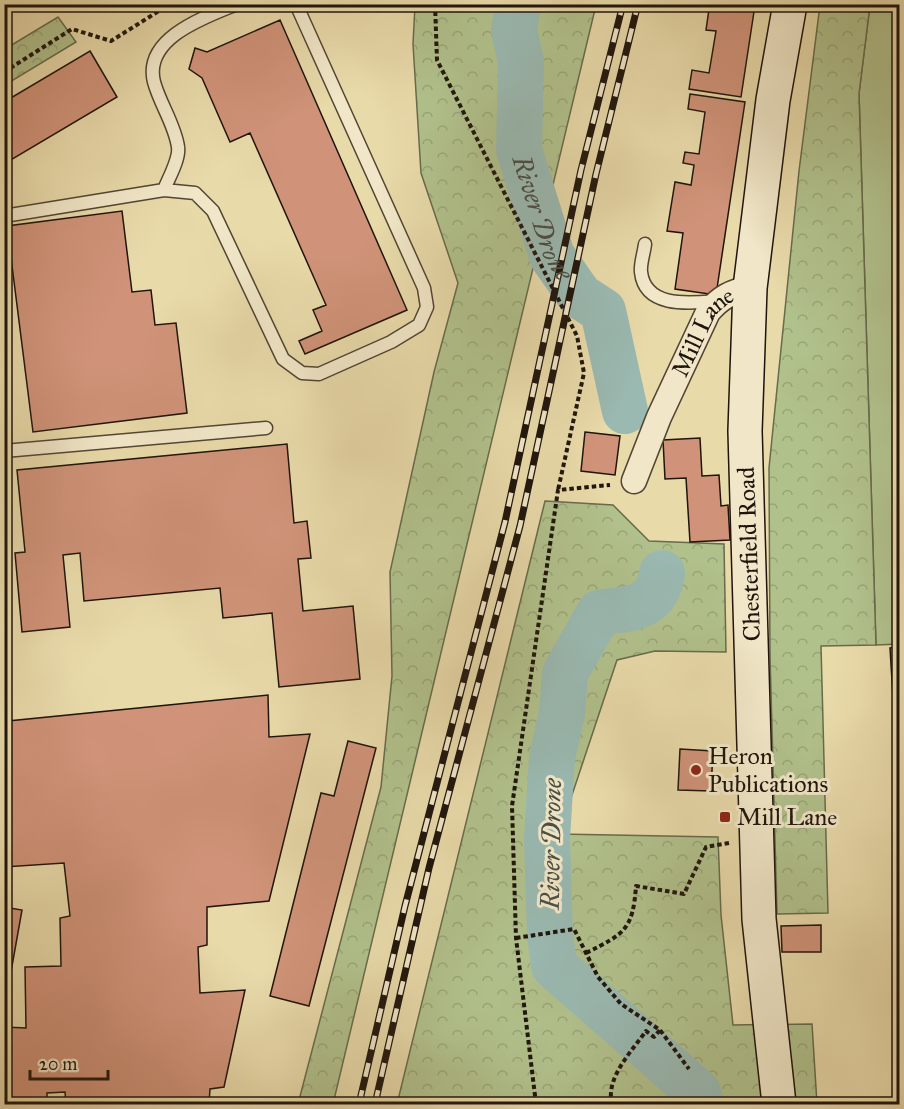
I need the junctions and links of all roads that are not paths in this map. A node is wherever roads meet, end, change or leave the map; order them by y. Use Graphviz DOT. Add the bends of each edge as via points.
graph roads {
  1 [pos="237,4"];
  2 [pos="296,4"];
  3 [pos="790,4"];
  4 [pos="164,190"];
  5 [pos="4,216"];
  6 [pos="645,244"];
  7 [pos="750,288"];
  8 [pos="718,301"];
  9 [pos="266,428"];
  10 [pos="4,451"];
  11 [pos="634,481"];
  12 [pos="779,1104"];
  1 -- 4 [label="lane" via="166,41 153,62 154,81 178,148"];
  2 -- 4 [label="lane" via="424,288 427,307 419,325 319,374 302,373 283,358 213,211 195,193"];
  3 -- 7 [label="main road, Chesterfield Road" via="773,100"];
  4 -- 5 [label="lane"];
  6 -- 8 [label="lane" via="641,273 647,288 659,298 682,304"];
  7 -- 8 [label="street, Mill Lane" via="730,292"];
  7 -- 12 [label="main road, Chesterfield Road" via="745,431 756,838 759,919"];
  8 -- 11 [label="street, Mill Lane" via="708,312 658,417"];
  9 -- 10 [label="lane"];
}
